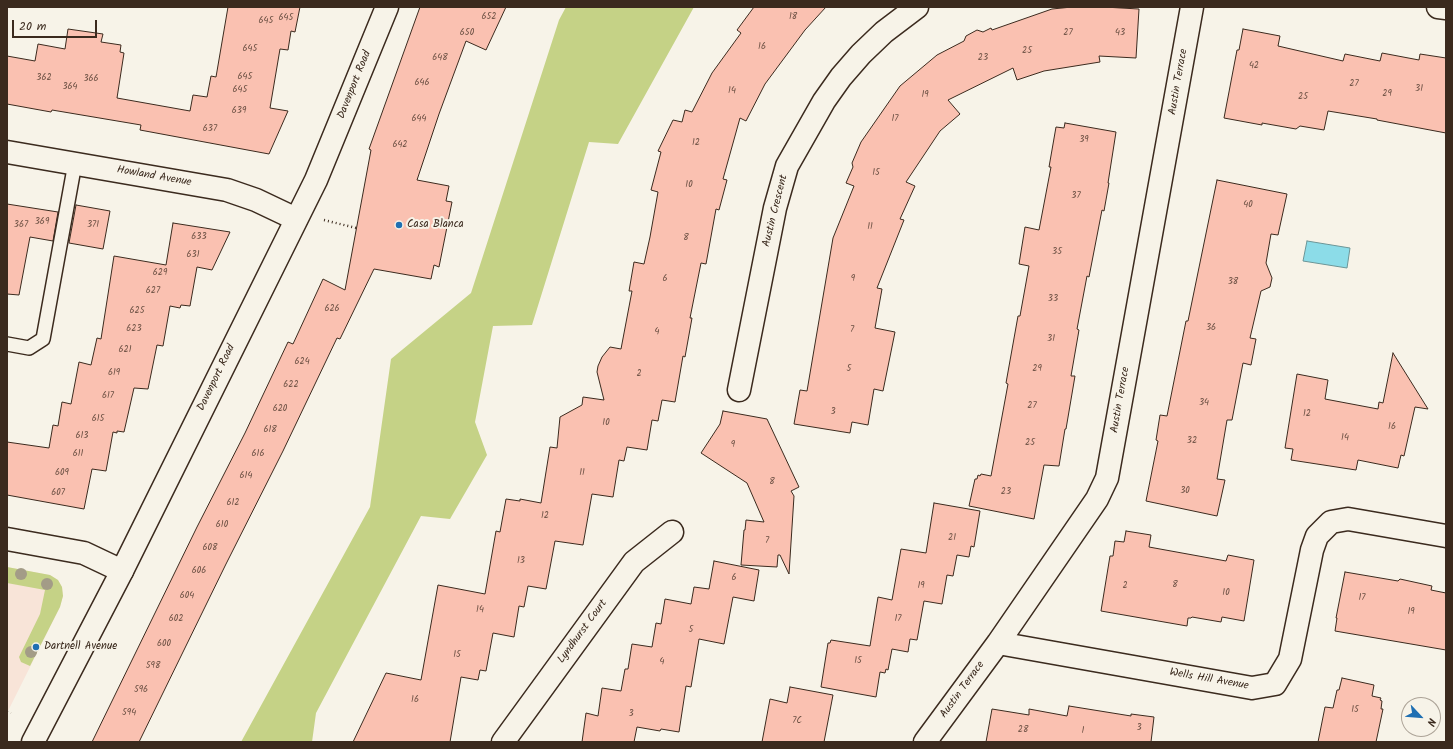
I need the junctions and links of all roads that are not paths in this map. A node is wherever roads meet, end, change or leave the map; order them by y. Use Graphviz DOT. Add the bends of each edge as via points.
graph roads {
  1 [pos="387,7"];
  2 [pos="917,7"];
  3 [pos="1192,7"];
  4 [pos="1438,7"];
  5 [pos="1446,8"];
  6 [pos="7,152"];
  7 [pos="74,163"];
  8 [pos="296,219"];
  9 [pos="7,344"];
  10 [pos="740,390"];
  11 [pos="672,532"];
  12 [pos="1446,536"];
  13 [pos="7,539"];
  14 [pos="122,571"];
  15 [pos="998,643"];
  16 [pos="33,742"];
  17 [pos="503,742"];
  18 [pos="925,742"];
  1 -- 8 [label="street, Davenport Road" via="316,180"];
  2 -- 10 [label="street, Austin Crescent" via="884,32 841,77 787,166 775,208"];
  3 -- 15 [label="street, Austin Terrace" via="1107,478 1098,499"];
  4 -- 5 [label="street"];
  6 -- 7 [label="street, Howland Avenue"];
  7 -- 8 [label="street, Howland Avenue" via="227,190 256,200"];
  7 -- 9 [label="lane" via="43,339 29,348"];
  8 -- 14 [label="street, Davenport Road"];
  11 -- 17 [label="street, Lyndhurst Court" via="634,562"];
  12 -- 15 [label="street, Wells Hill Avenue" via="1348,519 1331,522 1317,536 1312,550 1290,659 1275,684 1252,688"];
  13 -- 14 [label="street" via="84,553"];
  14 -- 16 [label="street, Davenport Road"];
  15 -- 18 [label="street, Austin Terrace"];
}
